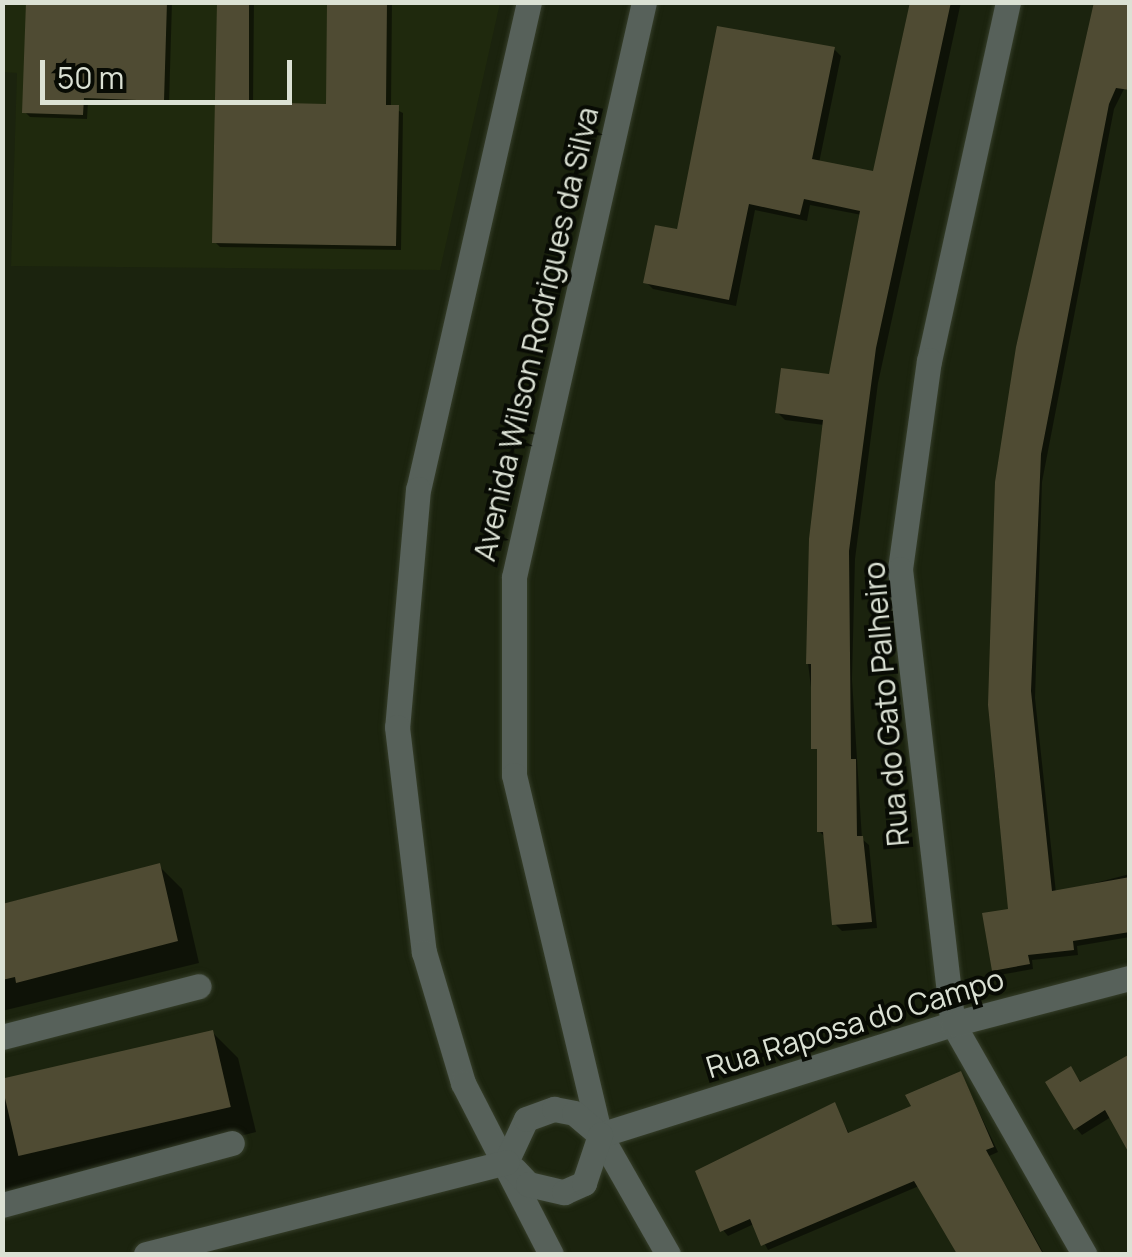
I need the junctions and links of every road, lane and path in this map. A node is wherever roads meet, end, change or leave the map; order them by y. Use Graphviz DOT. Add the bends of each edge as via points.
graph roads {
  1 [pos="529,2"];
  2 [pos="644,2"];
  3 [pos="1008,2"];
  4 [pos="1130,978"];
  5 [pos="198,986"];
  6 [pos="953,1024"];
  7 [pos="2,1037"];
  8 [pos="600,1136"];
  9 [pos="232,1144"];
  10 [pos="506,1162"];
  11 [pos="2,1205"];
  12 [pos="146,1254"];
  13 [pos="551,1254"];
  14 [pos="668,1254"];
  15 [pos="1084,1254"];
  1 -- 10 [label="street" via="418,489 396,727 424,952 463,1083"];
  2 -- 8 [label="street, Avenida Wilson Rodrigues da Silva" via="514,577 514,775"];
  3 -- 6 [label="street, Rua do Gato Palheiro" via="928,360 900,569"];
  4 -- 6 [label="street, Rua Raposa do Campo"];
  5 -- 7 [label="street"];
  6 -- 8 [label="street, Rua Raposa do Campo"];
  6 -- 15 [label="street, Rua do Gato Palheiro"];
  8 -- 10 [label="street" via="574,1113 554,1109 526,1119"];
  8 -- 10 [label="street" via="584,1183 564,1192 528,1184"];
  8 -- 14 [label="street, Avenida Wilson Rodrigues da Silva"];
  9 -- 11 [label="street"];
  10 -- 12 [label="street"];
  10 -- 13 [label="street"];
}
